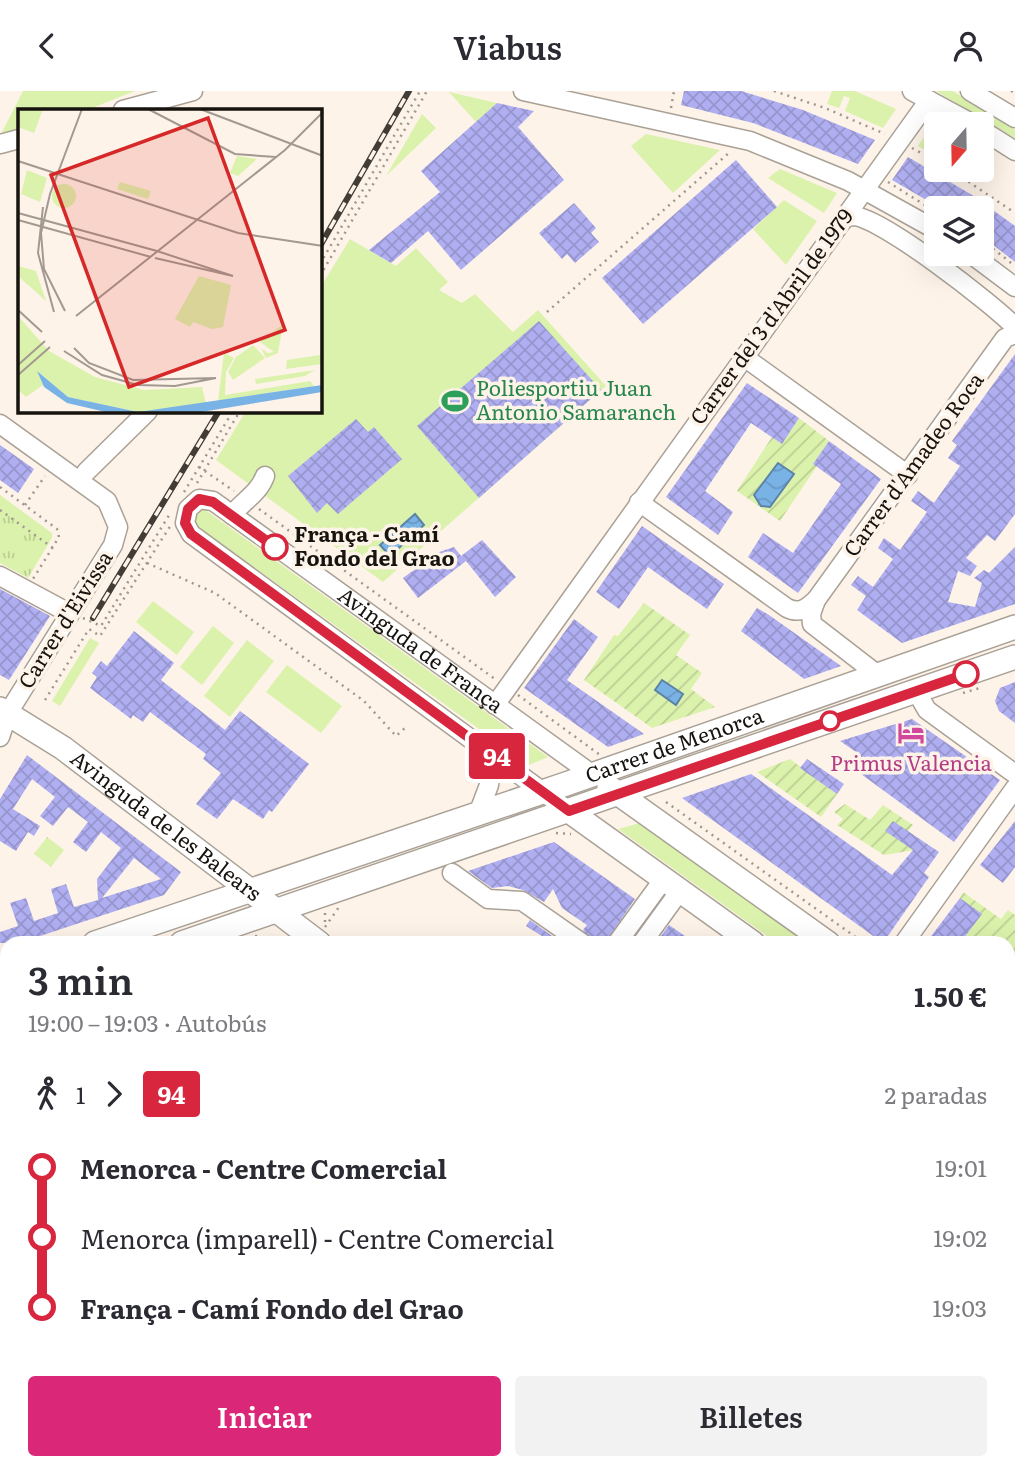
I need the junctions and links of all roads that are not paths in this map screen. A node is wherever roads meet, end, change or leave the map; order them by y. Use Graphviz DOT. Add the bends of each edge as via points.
graph roads {
  1 [pos="523,91"];
  2 [pos="912,91"];
  3 [pos="970,91"];
  4 [pos="183,92"];
  5 [pos="929,100"];
  6 [pos="126,109"];
  7 [pos="951,112"];
  8 [pos="1015,118"];
  9 [pos="994,138"];
  10 [pos="18,139"];
  11 [pos="0,144"];
  12 [pos="1015,151"];
  13 [pos="869,182"];
  14 [pos="924,221"];
  15 [pos="840,223"];
  16 [pos="987,266"];
  17 [pos="1015,287"];
  18 [pos="1015,327"];
  19 [pos="1015,334"];
  20 [pos="1015,346"];
  21 [pos="744,357"];
  22 [pos="987,363"];
  23 [pos="146,413"];
  24 [pos="0,424"];
  25 [pos="86,472"];
  26 [pos="908,475"];
  27 [pos="265,476"];
  28 [pos="639,502"];
  29 [pos="232,515"];
  30 [pos="0,576"];
  31 [pos="816,600"];
  32 [pos="73,614"];
  33 [pos="1015,627"];
  34 [pos="1015,657"];
  35 [pos="878,675"];
  36 [pos="916,691"];
  37 [pos="495,705"];
  38 [pos="4,711"];
  39 [pos="0,737"];
  40 [pos="493,754"];
  41 [pos="598,766"];
  42 [pos="1015,774"];
  43 [pos="1015,788"];
  44 [pos="546,791"];
  45 [pos="618,793"];
  46 [pos="569,811"];
  47 [pos="478,814"];
  48 [pos="452,873"];
  49 [pos="671,885"];
  50 [pos="252,891"];
  51 [pos="276,911"];
  52 [pos="115,936"];
  53 [pos="203,936"];
  54 [pos="310,936"];
  55 [pos="572,936"];
  56 [pos="624,936"];
  57 [pos="646,936"];
  58 [pos="743,936"];
  59 [pos="818,936"];
  60 [pos="909,936"];
  1 -- 13 [label="street" via="728,134"];
  2 -- 5 [label="street"];
  3 -- 8 [label="street"];
  4 -- 6 [label="street"];
  5 -- 7 [label="street"];
  5 -- 13 [label="street, Carrer del 3 d'Abril de 1979" via="892,137"];
  9 -- 12 [label="street"];
  10 -- 11 [label="street"];
  13 -- 14 [label="street"];
  13 -- 15 [label="street, Carrer del 3 d'Abril de 1979"];
  15 -- 18 [label="street" via="857,216 885,232 977,292"];
  15 -- 21 [label="street, Carrer del 3 d'Abril de 1979"];
  16 -- 17 [label="street"];
  19 -- 22 [label="street, Carrer d'Amadeo Roca" via="1005,338"];
  20 -- 22 [label="street"];
  21 -- 26 [label="street"];
  21 -- 28 [label="street, Carrer del 3 d'Abril de 1979"];
  22 -- 26 [label="street, Carrer d'Amadeo Roca"];
  23 -- 25 [label="street"];
  24 -- 32 [label="street, Carrer d'Eivissa" via="113,509 118,533"];
  26 -- 31 [label="street, Carrer d'Amadeo Roca"];
  27 -- 29 [label="street" via="257,491 244,498"];
  28 -- 31 [label="street" via="787,608 798,612"];
  28 -- 37 [label="street, Carrer del 3 d'Abril de 1979"];
  29 -- 37 [label="street, Avinguda de França"];
  29 -- 40 [label="street, Avinguda de França" via="199,499 188,509 185,523 191,534"];
  30 -- 32 [label="street"];
  31 -- 35 [label="street" via="812,624"];
  32 -- 38 [label="street, Carrer d'Eivissa"];
  33 -- 35 [label="main road, Carrer de Menorca"];
  34 -- 36 [label="main road, Carrer de Menorca"];
  35 -- 41 [label="main road, Carrer de Menorca"];
  36 -- 42 [label="street" via="927,710"];
  36 -- 45 [label="main road, Carrer de Menorca"];
  37 -- 41 [label="street, Avinguda de França"];
  38 -- 39 [label="street, Carrer d'Eivissa"];
  38 -- 50 [label="main road, Avinguda de les Balears" via="63,748"];
  40 -- 44 [label="street, Avinguda de França"];
  40 -- 47 [label="street" via="489,785"];
  41 -- 44 [label="main road, Carrer de Menorca"];
  41 -- 45 [label="main road, Avinguda de França"];
  43 -- 60 [label="street"];
  44 -- 46 [label="street, Avinguda de França"];
  44 -- 47 [label="main road, Carrer de Menorca"];
  45 -- 46 [label="main road, Carrer de Menorca"];
  45 -- 59 [label="main road, Avinguda de França"];
  46 -- 49 [label="main road, Avinguda de França"];
  46 -- 51 [label="main road, Carrer de Menorca"];
  47 -- 50 [label="main road, Carrer de Menorca"];
  48 -- 55 [label="street" via="488,899 523,901"];
  49 -- 56 [label="street"];
  49 -- 57 [label="street"];
  49 -- 58 [label="main road, Avinguda de França"];
  50 -- 51 [label="main road, Avinguda de les Balears"];
  50 -- 52 [label="main road, Carrer de Menorca"];
  51 -- 53 [label="main road, Carrer de Menorca"];
  51 -- 54 [label="main road, Avinguda de les Balears"];
}
